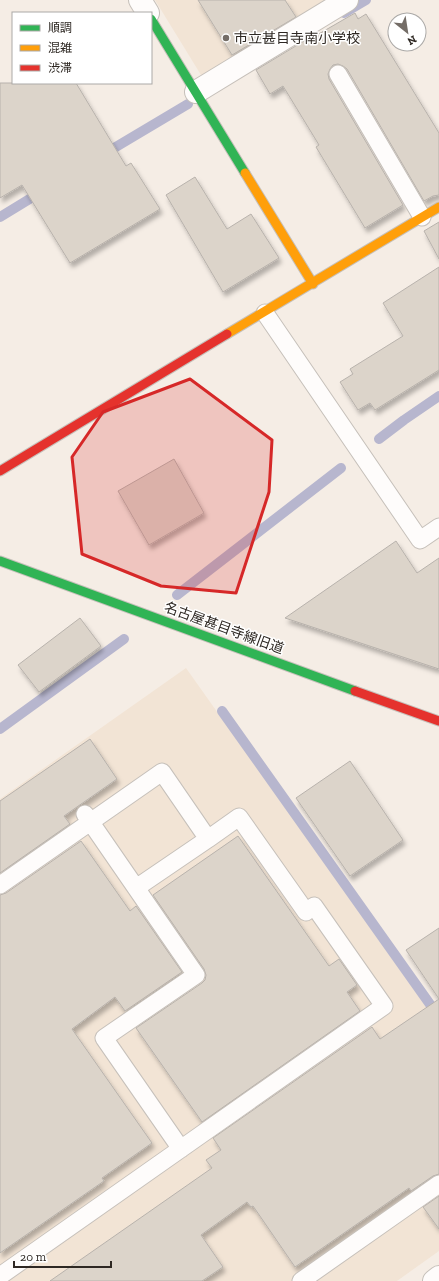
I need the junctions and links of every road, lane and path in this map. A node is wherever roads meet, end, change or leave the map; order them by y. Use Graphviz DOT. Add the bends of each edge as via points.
graph roads {
  1 [pos="140,0"];
  2 [pos="347,0"];
  3 [pos="147,12"];
  4 [pos="152,21"];
  5 [pos="338,74"];
  6 [pos="196,92"];
  7 [pos="439,207"];
  8 [pos="422,218"];
  9 [pos="313,284"];
  10 [pos="265,313"];
  11 [pos="0,471"];
  12 [pos="439,527"];
  13 [pos="0,561"];
  14 [pos="439,721"];
  15 [pos="88,818"];
  16 [pos="208,839"];
  17 [pos="0,885"];
  18 [pos="136,888"];
  19 [pos="181,1149"];
  20 [pos="439,1184"];
  21 [pos="1,1277"];
  22 [pos="439,1277"];
  23 [pos="301,1281"];
  24 [pos="434,1281"];
  1 -- 3 [label="street"];
  2 -- 6 [label="street"];
  4 -- 6 [label="street"];
  5 -- 8 [label="lane"];
  6 -- 9 [label="street"];
  7 -- 8 [label="street"];
  8 -- 9 [label="street"];
  9 -- 10 [label="street"];
  10 -- 11 [label="street"];
  10 -- 12 [label="lane" via="420,540"];
  13 -- 14 [label="street, 名古屋甚目寺線旧道"];
  15 -- 16 [label="lane" via="162,772"];
  15 -- 17 [label="lane"];
  15 -- 18 [label="lane"];
  16 -- 18 [label="lane"];
  16 -- 19 [label="lane" via="239,817 306,912 314,906 384,1006"];
  18 -- 19 [label="lane" via="196,975 104,1038"];
  19 -- 21 [label="lane"];
  20 -- 23 [label="lane"];
  22 -- 24 [label="street"];
}
